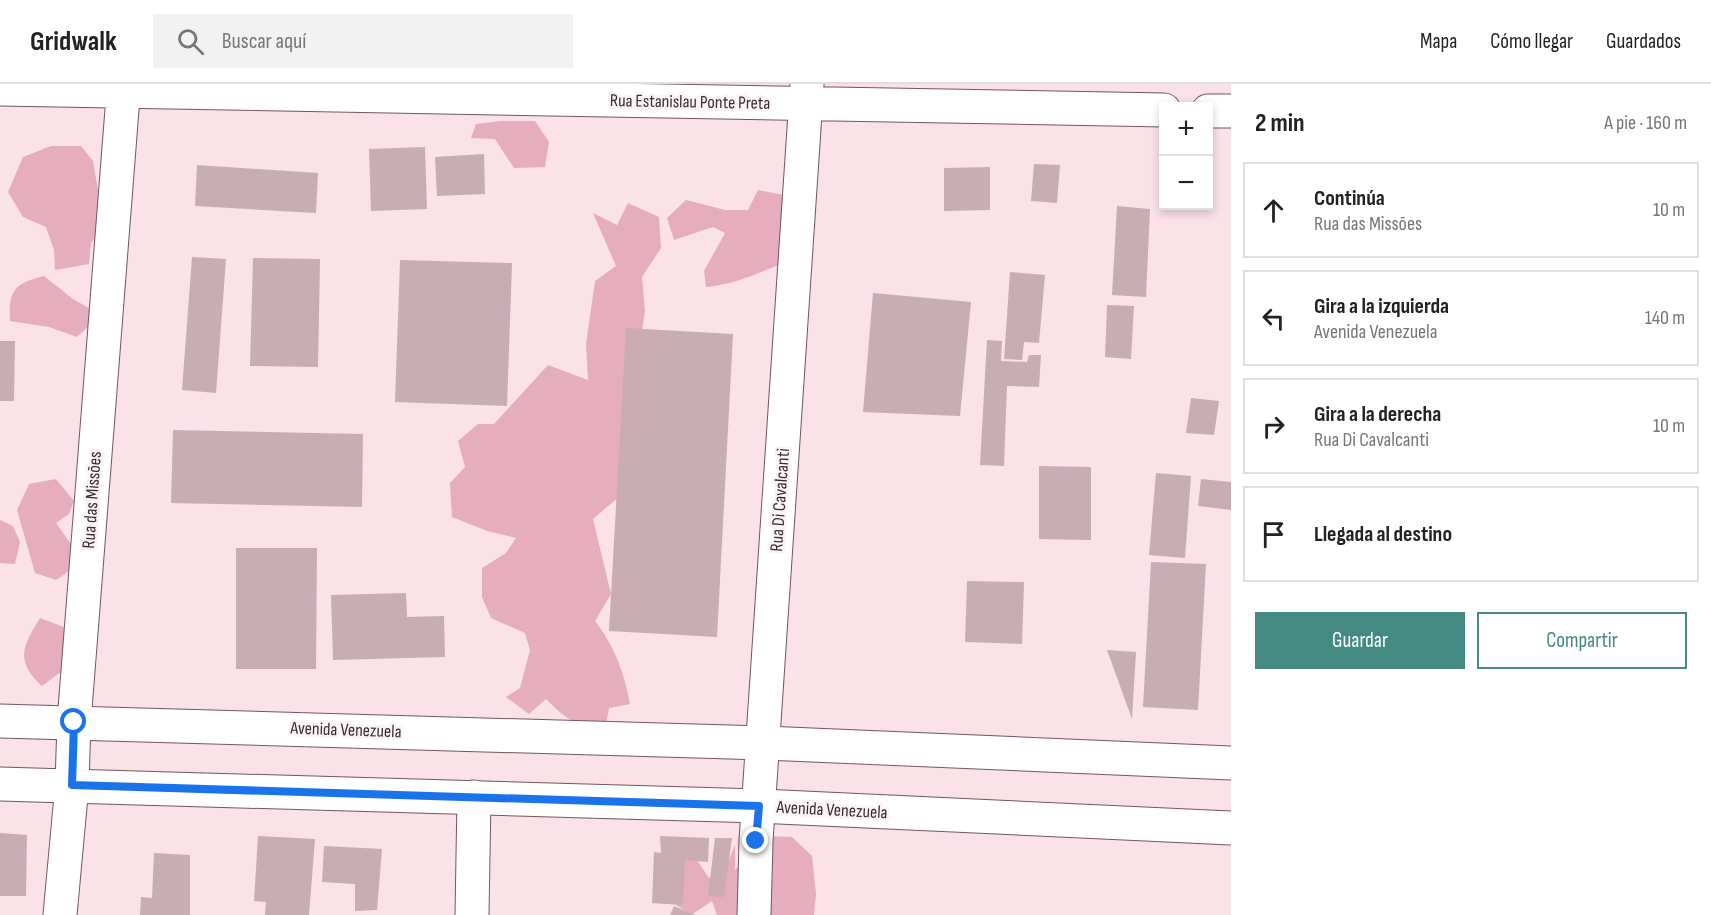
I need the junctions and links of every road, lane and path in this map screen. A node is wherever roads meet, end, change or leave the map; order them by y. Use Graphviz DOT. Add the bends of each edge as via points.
graph roads {
  1 [pos="123,87"];
  2 [pos="0,89"];
  3 [pos="806,94"];
  4 [pos="1159,110"];
  5 [pos="1213,111"];
  6 [pos="1231,111"];
  7 [pos="0,721"];
  8 [pos="74,722"];
  9 [pos="765,743"];
  10 [pos="1231,763"];
  11 [pos="0,784"];
  12 [pos="72,785"];
  13 [pos="474,797"];
  14 [pos="759,806"];
  15 [pos="1231,828"];
  16 [pos="60,915"];
  17 [pos="472,915"];
  18 [pos="754,915"];
  1 -- 2 [label="street, Rua Estanislau Ponte Preta"];
  1 -- 3 [label="street, Rua Estanislau Ponte Preta"];
  1 -- 8 [label="street, Rua das Missões"];
  3 -- 4 [label="street, Rua Estanislau Ponte Preta"];
  3 -- 9 [label="street, Rua Di Cavalcanti"];
  5 -- 6 [label="street"];
  7 -- 8 [label="street, Avenida Venezuela"];
  8 -- 9 [label="street, Avenida Venezuela"];
  8 -- 12 [label="street, Rua das Missões"];
  9 -- 10 [label="street, Avenida Venezuela"];
  9 -- 14 [label="street, Rua Di Cavalcanti"];
  11 -- 12 [label="street, Avenida Venezuela"];
  12 -- 13 [label="street, Avenida Venezuela"];
  12 -- 16 [label="street, Rua das Missões"];
  13 -- 14 [label="street, Avenida Venezuela"];
  13 -- 17 [label="street"];
  14 -- 15 [label="street, Avenida Venezuela"];
  14 -- 18 [label="street, Rua Di Cavalcanti"];
}
